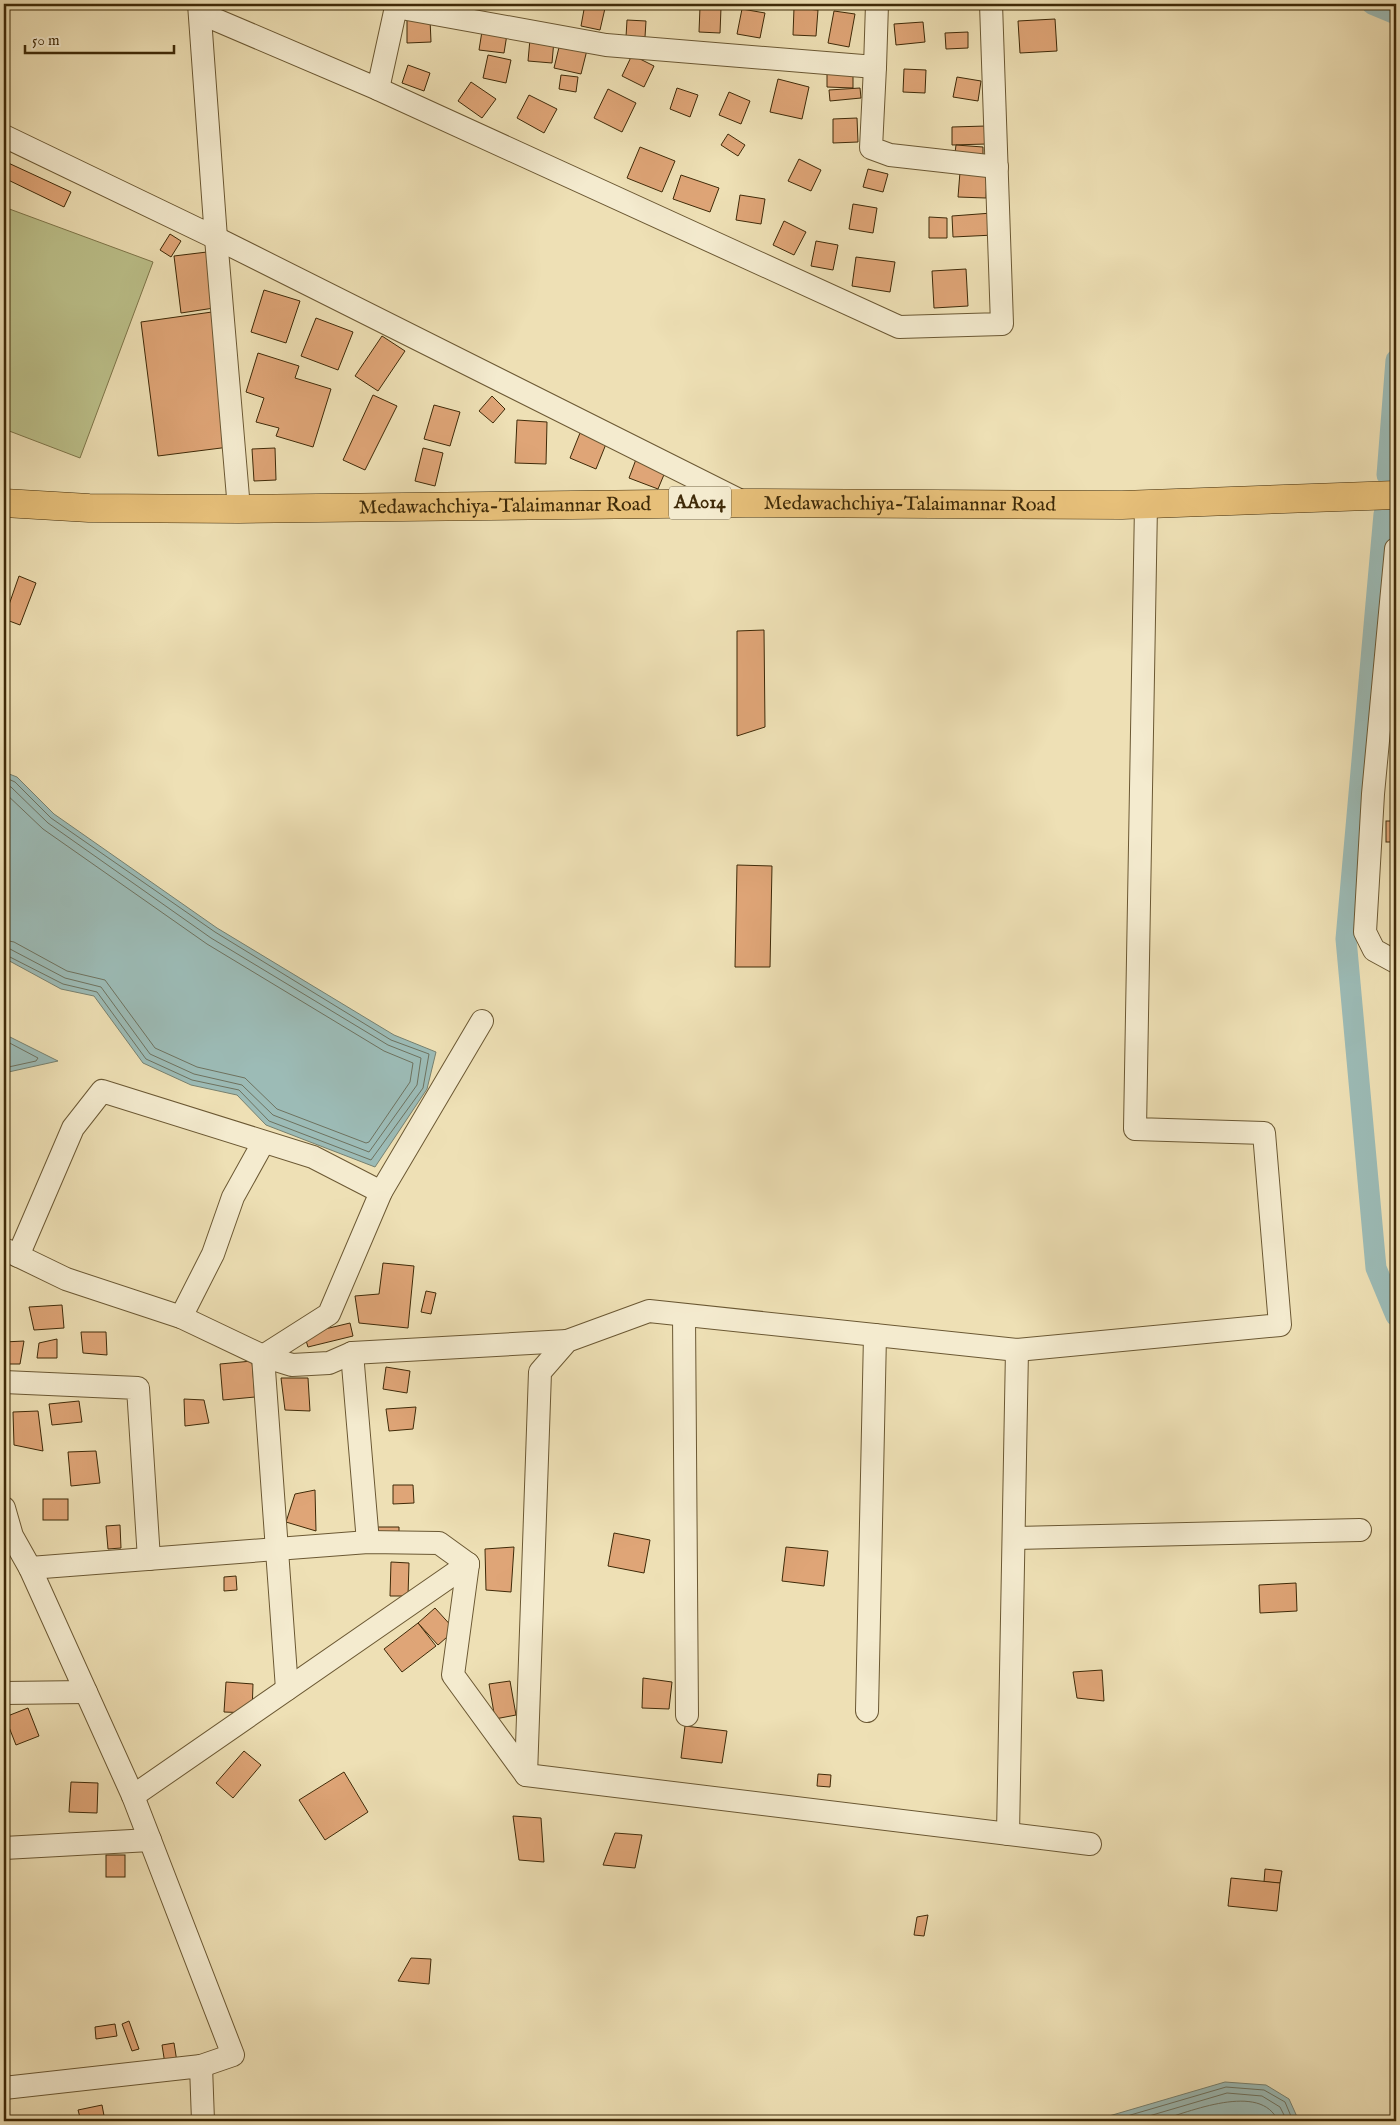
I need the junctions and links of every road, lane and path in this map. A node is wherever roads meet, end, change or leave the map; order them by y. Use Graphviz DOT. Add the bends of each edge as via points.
graph roads {
  1 [pos="877,4"];
  2 [pos="991,4"];
  3 [pos="200,8"];
  4 [pos="875,67"];
  5 [pos="378,89"];
  6 [pos="4,136"];
  7 [pos="997,167"];
  8 [pos="216,238"];
  9 [pos="1396,495"];
  10 [pos="4,503"];
  11 [pos="745,503"];
  12 [pos="1146,505"];
  13 [pos="239,508"];
  14 [pos="1396,550"];
  15 [pos="1396,962"];
  16 [pos="482,1021"];
  17 [pos="264,1143"];
  18 [pos="381,1192"];
  19 [pos="11,1253"];
  20 [pos="684,1315"];
  21 [pos="181,1317"];
  22 [pos="875,1335"];
  23 [pos="567,1342"];
  24 [pos="1017,1350"];
  25 [pos="352,1353"];
  26 [pos="263,1356"];
  27 [pos="4,1382"];
  28 [pos="4,1508"];
  29 [pos="1360,1530"];
  30 [pos="8,1536"];
  31 [pos="1014,1538"];
  32 [pos="368,1542"];
  33 [pos="278,1549"];
  34 [pos="149,1559"];
  35 [pos="468,1564"];
  36 [pos="30,1568"];
  37 [pos="287,1689"];
  38 [pos="86,1692"];
  39 [pos="4,1693"];
  40 [pos="867,1711"];
  41 [pos="687,1715"];
  42 [pos="526,1775"];
  43 [pos="133,1796"];
  44 [pos="1008,1834"];
  45 [pos="150,1840"];
  46 [pos="1090,1844"];
  47 [pos="4,1848"];
  48 [pos="201,2066"];
  49 [pos="4,2088"];
  50 [pos="203,2121"];
  1 -- 4 [label="street"];
  2 -- 7 [label="street"];
  3 -- 5 [label="street"];
  3 -- 8 [label="street"];
  4 -- 5 [label="street" via="606,45 396,7"];
  4 -- 7 [label="street" via="872,148 890,155"];
  5 -- 7 [label="street" via="900,327 1002,324"];
  6 -- 8 [label="street"];
  8 -- 11 [label="street"];
  8 -- 13 [label="street"];
  9 -- 12 [label="highway, Medawachchiya-Talaimannar Road / AA014"];
  10 -- 13 [label="highway, Medawachchiya-Talaimannar Road / AA014" via="90,508"];
  11 -- 12 [label="highway, Medawachchiya-Talaimannar Road / AA014"];
  11 -- 13 [label="highway, Medawachchiya-Talaimannar Road / AA014"];
  12 -- 24 [label="street" via="1135,1129 1264,1133 1280,1325"];
  14 -- 15 [label="street" via="1373,794 1365,932 1374,950"];
  16 -- 18 [label="street"];
  17 -- 18 [label="street" via="313,1157"];
  17 -- 19 [label="street" via="102,1091 73,1128"];
  17 -- 21 [label="street" via="233,1197 213,1254"];
  18 -- 26 [label="street" via="329,1314"];
  19 -- 21 [label="street" via="66,1279"];
  20 -- 22 [label="street"];
  20 -- 23 [label="street" via="649,1310"];
  20 -- 41 [label="street"];
  21 -- 26 [label="street"];
  22 -- 24 [label="street"];
  22 -- 40 [label="street"];
  23 -- 25 [label="street"];
  23 -- 42 [label="street" via="540,1372"];
  24 -- 31 [label="street"];
  25 -- 26 [label="street" via="329,1363 292,1365"];
  25 -- 32 [label="street"];
  26 -- 33 [label="street"];
  27 -- 34 [label="street" via="138,1388"];
  28 -- 30 [label="street"];
  29 -- 31 [label="street"];
  30 -- 36 [label="street"];
  31 -- 44 [label="street"];
  32 -- 33 [label="street"];
  32 -- 35 [label="street" via="438,1543"];
  33 -- 34 [label="street"];
  33 -- 37 [label="street"];
  34 -- 36 [label="street"];
  35 -- 37 [label="street"];
  35 -- 42 [label="street" via="453,1675"];
  36 -- 38 [label="street"];
  37 -- 43 [label="street"];
  38 -- 39 [label="street"];
  38 -- 43 [label="street"];
  42 -- 44 [label="street"];
  43 -- 45 [label="street"];
  44 -- 46 [label="street"];
  45 -- 47 [label="street"];
  45 -- 48 [label="street" via="234,2054"];
  48 -- 49 [label="street"];
  48 -- 50 [label="street"];
}
